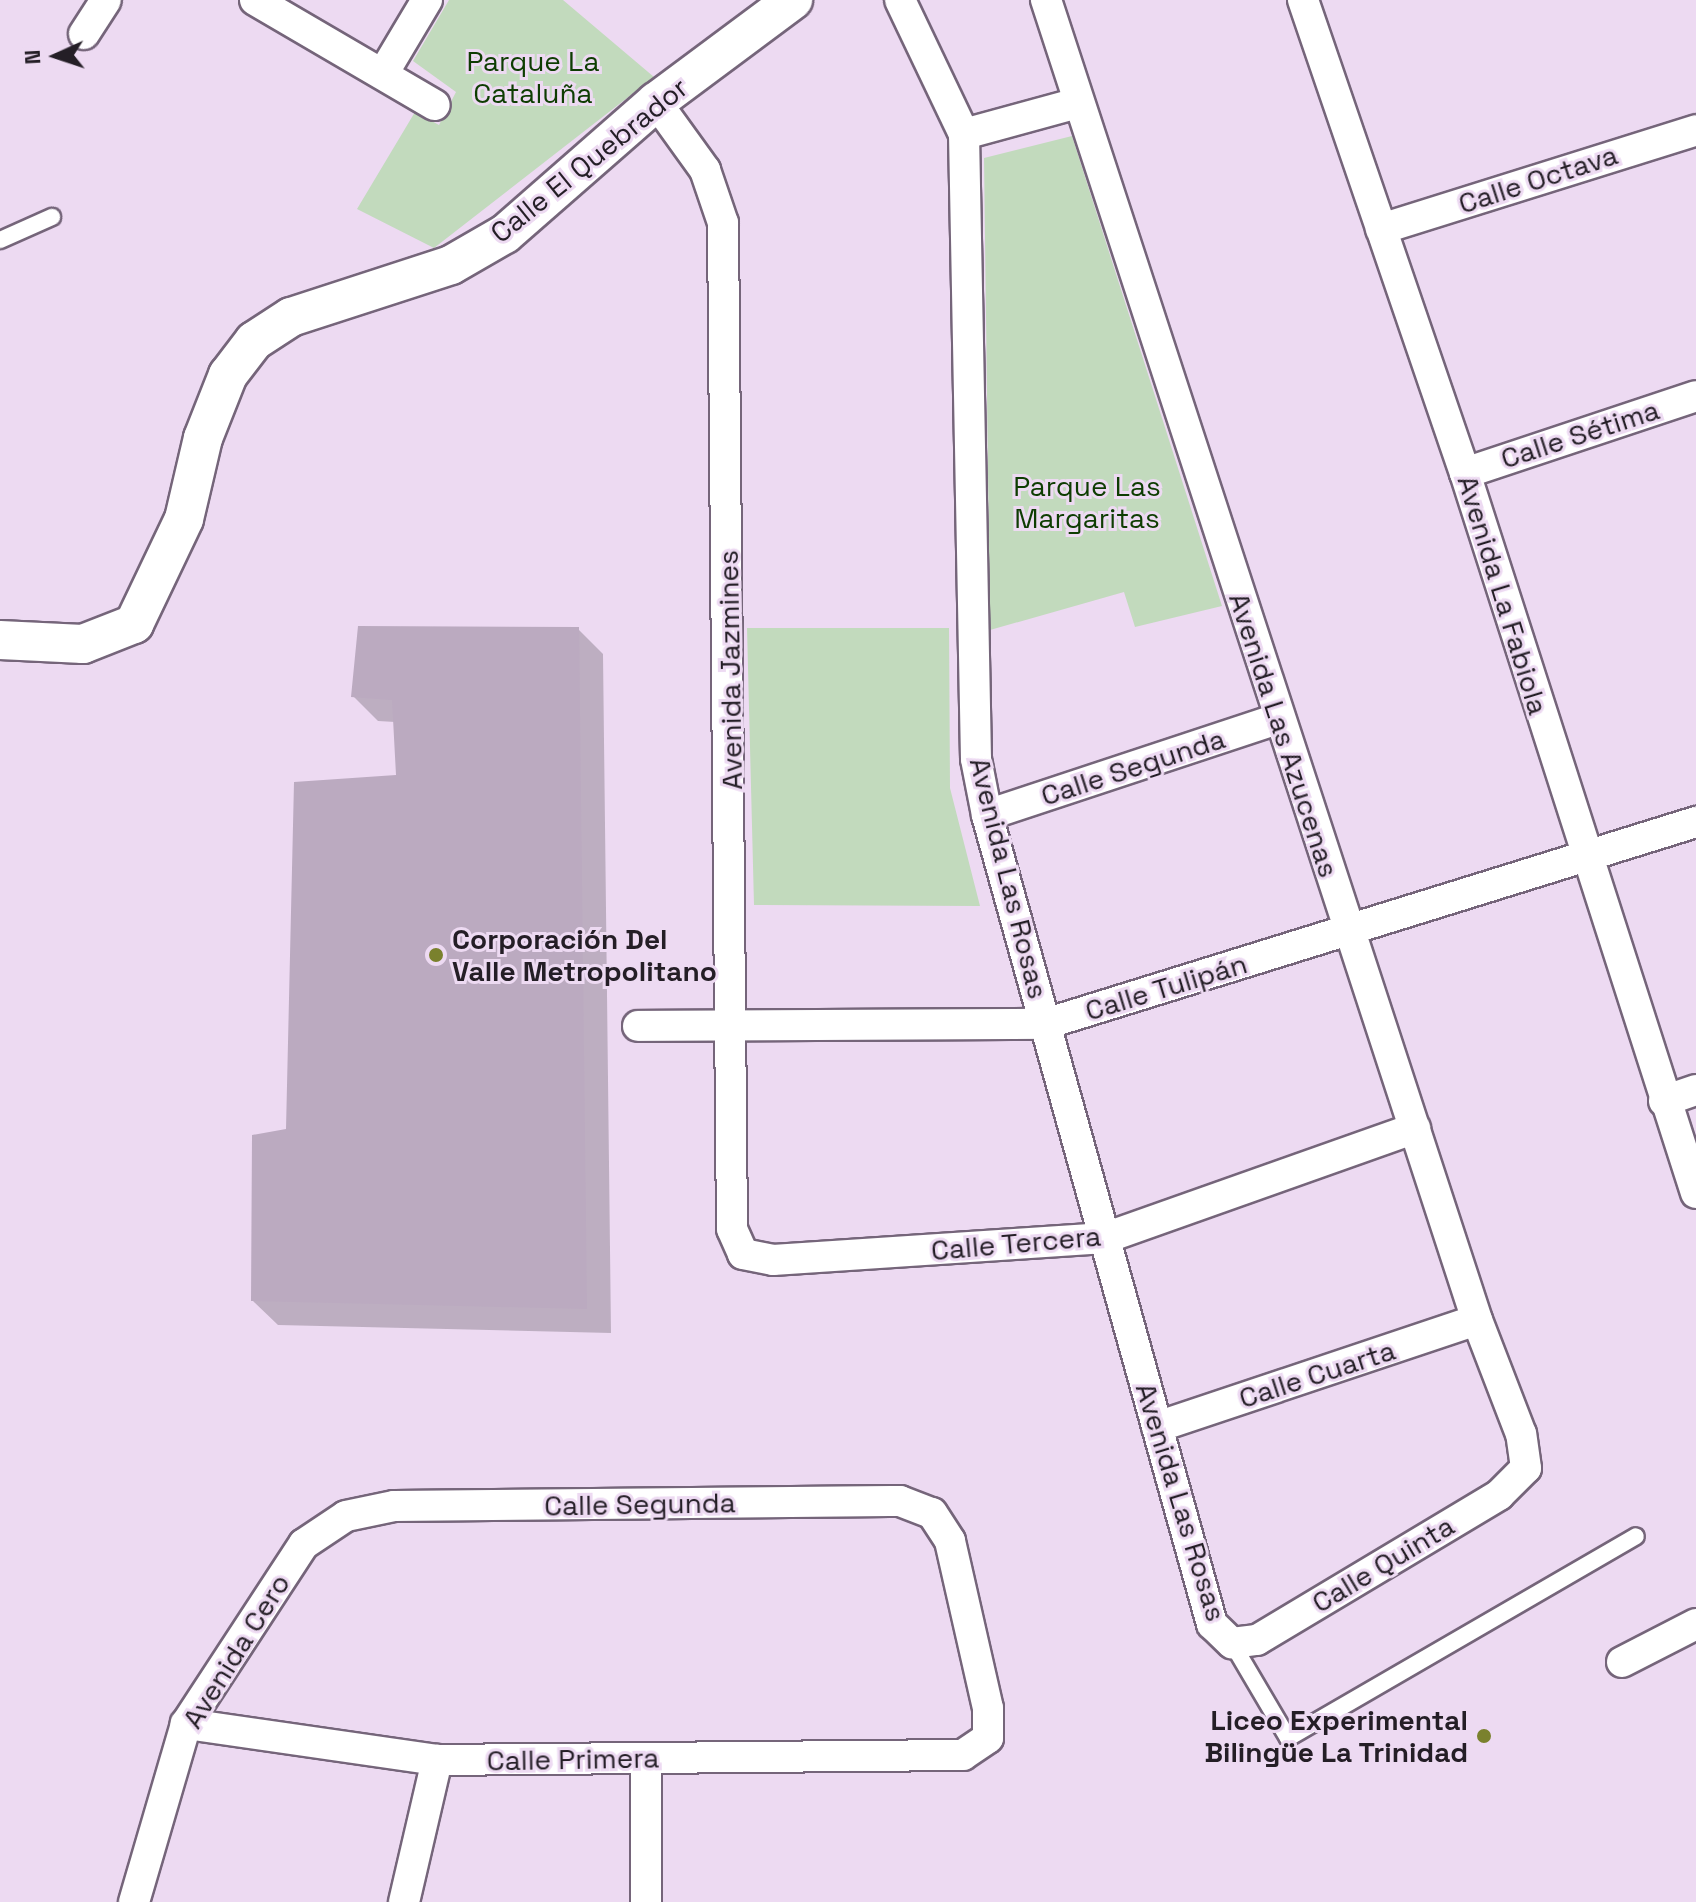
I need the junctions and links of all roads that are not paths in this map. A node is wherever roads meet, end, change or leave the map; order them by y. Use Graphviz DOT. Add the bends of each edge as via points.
graph roads {
  1 [pos="106,0"];
  2 [pos="255,0"];
  3 [pos="427,0"];
  4 [pos="793,0"];
  5 [pos="900,0"];
  6 [pos="1046,0"];
  7 [pos="1303,0"];
  8 [pos="84,34"];
  9 [pos="384,72"];
  10 [pos="656,102"];
  11 [pos="1077,103"];
  12 [pos="435,105"];
  13 [pos="1696,130"];
  14 [pos="964,134"];
  15 [pos="52,217"];
  16 [pos="1381,229"];
  17 [pos="0,240"];
  18 [pos="1696,396"];
  19 [pos="1465,473"];
  20 [pos="0,640"];
  21 [pos="1278,719"];
  22 [pos="987,815"];
  23 [pos="1696,822"];
  24 [pos="1585,856"];
  25 [pos="1350,931"];
  26 [pos="1045,1024"];
  27 [pos="638,1026"];
  28 [pos="735,1027"];
  29 [pos="1696,1090"];
  30 [pos="1664,1101"];
  31 [pos="1415,1128"];
  32 [pos="1696,1193"];
  33 [pos="1105,1238"];
  34 [pos="743,1254"];
  35 [pos="1477,1320"];
  36 [pos="1157,1427"];
  37 [pos="1526,1468"];
  38 [pos="346,1516"];
  39 [pos="1636,1536"];
  40 [pos="1696,1624"];
  41 [pos="1232,1643"];
  42 [pos="1622,1662"];
  43 [pos="186,1724"];
  44 [pos="963,1755"];
  45 [pos="646,1759"];
  46 [pos="437,1760"];
  47 [pos="134,1902"];
  48 [pos="404,1902"];
  49 [pos="646,1902"];
  1 -- 8 [label="street"];
  2 -- 9 [label="street"];
  3 -- 9 [label="street"];
  4 -- 10 [label="street, Calle El Quebrador"];
  5 -- 14 [label="street, Avenida Las Rosas"];
  6 -- 11 [label="street, Avenida Las Azucenas"];
  7 -- 16 [label="street, Avenida La Fabiola"];
  9 -- 12 [label="street"];
  10 -- 20 [label="street, Calle El Quebrador" via="505,234 451,265 291,317 254,341 228,375 203,438 184,519 134,624 83,644"];
  10 -- 28 [label="street, Avenida Jazmines" via="705,170 723,223"];
  11 -- 14 [label="street"];
  11 -- 21 [label="street, Avenida Las Azucenas"];
  13 -- 16 [label="street, Calle Octava"];
  14 -- 22 [label="street, Avenida Las Rosas" via="976,759"];
  15 -- 17 [label="lane"];
  16 -- 19 [label="street, Avenida La Fabiola"];
  18 -- 19 [label="street, Calle Sétima"];
  19 -- 24 [label="street, Avenida La Fabiola"];
  21 -- 22 [label="street, Calle Segunda"];
  21 -- 25 [label="street, Avenida Las Azucenas"];
  22 -- 26 [label="street, Avenida Las Rosas"];
  23 -- 24 [label="street, Calle Tulipán"];
  24 -- 25 [label="street, Calle Tulipán"];
  24 -- 30 [label="street, Avenida La Fabiola"];
  25 -- 26 [label="street, Calle Tulipán"];
  25 -- 31 [label="street, Avenida Las Azucenas"];
  26 -- 28 [label="street, Calle Tulipán"];
  26 -- 33 [label="street, Avenida Las Rosas"];
  27 -- 28 [label="street, Calle Tulipán"];
  28 -- 34 [label="street, Avenida Jazmines" via="732,1229"];
  29 -- 30 [label="street"];
  30 -- 32 [label="street, Avenida La Fabiola"];
  31 -- 33 [label="street, Calle Tercera"];
  31 -- 35 [label="street, Avenida Las Azucenas"];
  33 -- 34 [label="street, Calle Tercera" via="773,1260"];
  33 -- 36 [label="street, Avenida Las Rosas"];
  35 -- 36 [label="street, Calle Cuarta"];
  35 -- 37 [label="street, Avenida Las Azucenas" via="1521,1434"];
  36 -- 41 [label="street, Avenida Las Rosas" via="1212,1624"];
  37 -- 41 [label="street, Calle Quinta" via="1499,1495 1257,1640"];
  38 -- 43 [label="street, Avenida Cero" via="304,1544"];
  38 -- 44 [label="street, Calle Segunda" via="394,1506 900,1501 932,1513 950,1541 988,1708 988,1738"];
  39 -- 41 [label="lane" via="1288,1738"];
  40 -- 42 [label="street"];
  43 -- 46 [label="street, Calle Primera"];
  43 -- 47 [label="street, Avenida Cero"];
  44 -- 45 [label="street, Calle Primera"];
  45 -- 46 [label="street, Calle Primera"];
  45 -- 49 [label="street"];
  46 -- 48 [label="street"];
}
